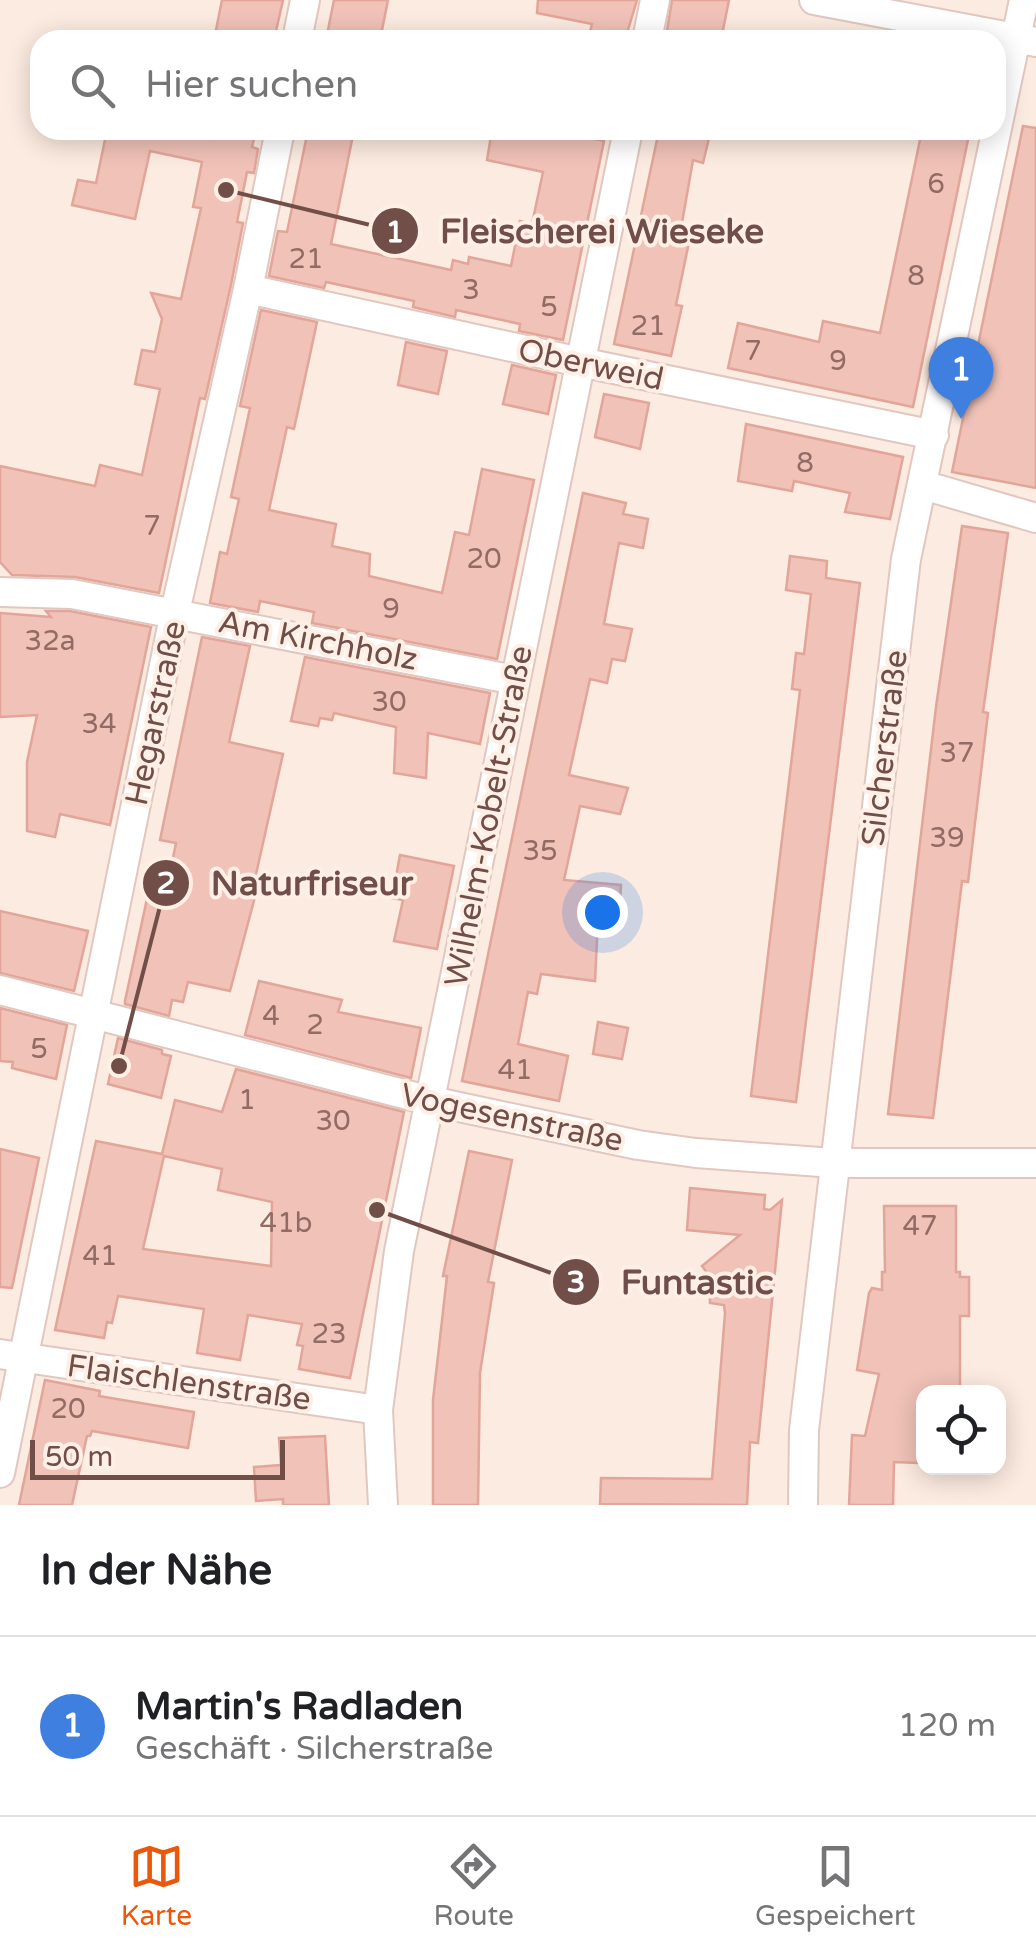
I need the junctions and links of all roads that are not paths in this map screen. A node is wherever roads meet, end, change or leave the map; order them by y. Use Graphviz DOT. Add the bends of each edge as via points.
graph roads {
  1 [pos="305,0"];
  2 [pos="655,0"];
  3 [pos="814,0"];
  4 [pos="1024,0"];
  5 [pos="299,30"];
  6 [pos="649,30"];
  7 [pos="973,30"];
  8 [pos="1026,40"];
  9 [pos="1006,126"];
  10 [pos="278,140"];
  11 [pos="626,140"];
  12 [pos="1003,140"];
  13 [pos="248,289"];
  14 [pos="580,362"];
  15 [pos="934,434"];
  16 [pos="923,485"];
  17 [pos="1036,518"];
  18 [pos="0,592"];
  19 [pos="175,612"];
  20 [pos="516,680"];
  21 [pos="0,990"];
  22 [pos="93,1015"];
  23 [pos="431,1101"];
  24 [pos="834,1163"];
  25 [pos="1036,1163"];
  26 [pos="10,1356"];
  27 [pos="378,1410"];
  28 [pos="0,1473"];
  29 [pos="383,1505"];
  30 [pos="802,1505"];
  1 -- 5 [label="street"];
  2 -- 6 [label="street"];
  3 -- 7 [label="street"];
  4 -- 8 [label="street, Silcherstraße"];
  8 -- 9 [label="street, Silcherstraße"];
  10 -- 13 [label="street, Hegarstraße"];
  11 -- 14 [label="street, Wilhelm-Kobelt-Straße"];
  12 -- 15 [label="street, Silcherstraße"];
  13 -- 14 [label="street, Oberweid"];
  13 -- 19 [label="street, Hegarstraße"];
  14 -- 15 [label="street, Oberweid"];
  14 -- 20 [label="street, Wilhelm-Kobelt-Straße"];
  15 -- 16 [label="street, Silcherstraße"];
  16 -- 17 [label="street"];
  16 -- 24 [label="street, Silcherstraße" via="906,559"];
  18 -- 19 [label="street, Am Kirchholz" via="72,594"];
  19 -- 20 [label="street, Am Kirchholz"];
  19 -- 22 [label="street, Hegarstraße"];
  20 -- 23 [label="street, Wilhelm-Kobelt-Straße"];
  21 -- 22 [label="street, Vogesenstraße"];
  22 -- 23 [label="street, Vogesenstraße"];
  22 -- 26 [label="street, Hegarstraße"];
  23 -- 24 [label="street, Vogesenstraße" via="696,1154"];
  23 -- 27 [label="street, Wilhelm-Kobelt-Straße" via="399,1251"];
  24 -- 25 [label="street, Vogesenstraße"];
  24 -- 30 [label="street, Silcherstraße"];
  26 -- 27 [label="street, Flaischlenstraße"];
  26 -- 28 [label="street, Hegarstraße"];
  27 -- 29 [label="street, Wilhelm-Kobelt-Straße"];
}
